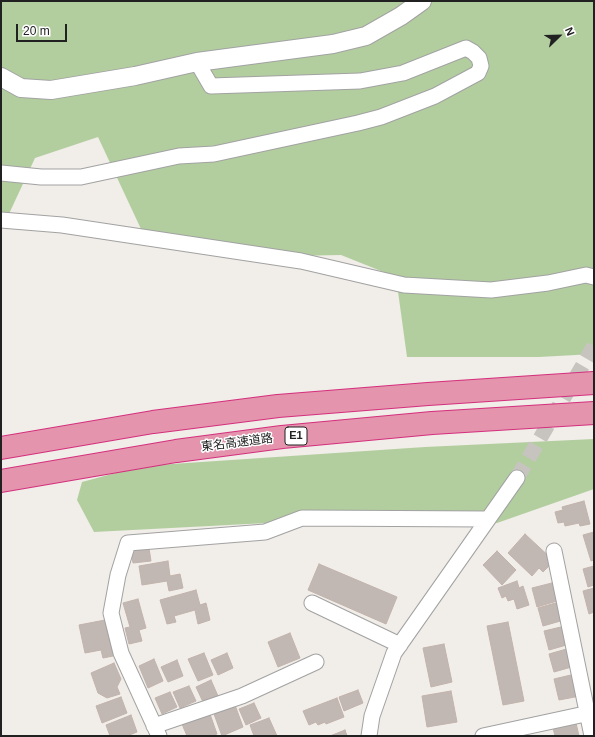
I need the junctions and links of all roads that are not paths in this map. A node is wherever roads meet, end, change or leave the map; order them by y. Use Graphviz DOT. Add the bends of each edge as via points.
graph roads {
  1 [pos="422,1"];
  2 [pos="197,62"];
  3 [pos="1,76"];
  4 [pos="1,173"];
  5 [pos="1,220"];
  6 [pos="594,277"];
  7 [pos="594,383"];
  8 [pos="594,413"];
  9 [pos="1,448"];
  10 [pos="517,478"];
  11 [pos="1,481"];
  12 [pos="488,519"];
  13 [pos="554,551"];
  14 [pos="312,603"];
  15 [pos="400,645"];
  16 [pos="316,662"];
  17 [pos="591,713"];
  18 [pos="157,731"];
  19 [pos="369,736"];
  20 [pos="483,736"];
  21 [pos="592,736"];
  1 -- 2 [label="street" via="402,16 366,36 333,44"];
  2 -- 3 [label="street" via="135,76 50,90 21,88"];
  2 -- 4 [label="street" via="211,86 360,81 403,73 466,48 479,58 481,66 478,73 435,96 381,118 214,154 179,156 81,177"];
  5 -- 6 [label="street" via="62,225 300,261 404,285 491,290 586,275"];
  7 -- 9 [label="highway" via="278,406 153,422"];
  8 -- 11 [label="highway, 東名高速道路 / E1" via="432,423 282,437 176,451"];
  10 -- 12 [label="street"];
  12 -- 15 [label="street"];
  12 -- 18 [label="street" via="302,518 265,532 128,543 118,575 111,613 121,653"];
  13 -- 17 [label="street"];
  14 -- 15 [label="street"];
  15 -- 19 [label="street" via="394,653 372,716"];
  16 -- 18 [label="street"];
  17 -- 20 [label="street"];
  17 -- 21 [label="street"];
}
